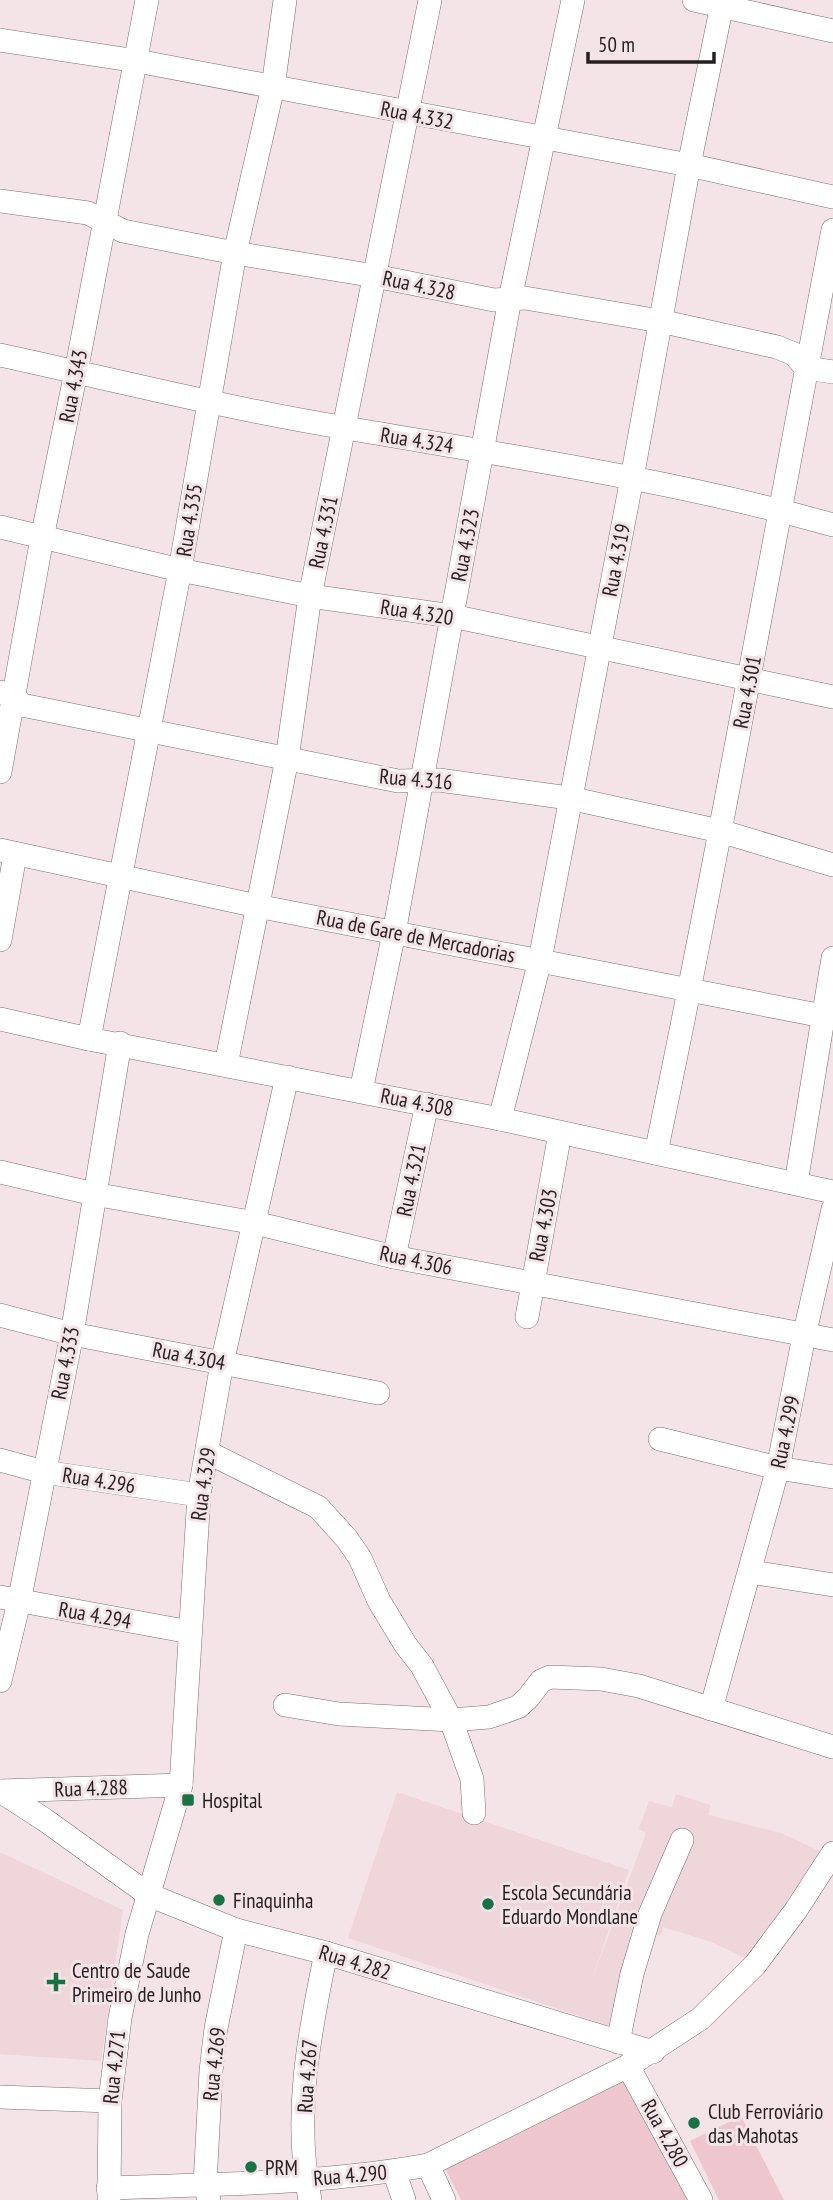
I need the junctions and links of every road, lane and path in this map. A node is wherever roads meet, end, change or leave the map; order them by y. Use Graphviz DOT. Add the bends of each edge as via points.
graph roads {
  1 [pos="147,0"];
  2 [pos="285,0"];
  3 [pos="430,0"];
  4 [pos="573,0"];
  5 [pos="694,0"];
  6 [pos="723,3"];
  7 [pos="833,31"];
  8 [pos="0,40"];
  9 [pos="137,61"];
  10 [pos="273,87"];
  11 [pos="409,113"];
  12 [pos="545,140"];
  13 [pos="689,166"];
  14 [pos="833,197"];
  15 [pos="0,201"];
  16 [pos="104,220"];
  17 [pos="833,230"];
  18 [pos="236,253"];
  19 [pos="375,276"];
  20 [pos="510,299"];
  21 [pos="660,321"];
  22 [pos="0,355"];
  23 [pos="806,368"];
  24 [pos="76,372"];
  25 [pos="833,372"];
  26 [pos="208,402"];
  27 [pos="345,428"];
  28 [pos="483,450"];
  29 [pos="632,478"];
  30 [pos="779,510"];
  31 [pos="833,525"];
  32 [pos="0,527"];
  33 [pos="42,538"];
  34 [pos="180,570"];
  35 [pos="310,596"];
  36 [pos="452,616"];
  37 [pos="599,646"];
  38 [pos="750,679"];
  39 [pos="7,694"];
  40 [pos="833,697"];
  41 [pos="150,732"];
  42 [pos="287,759"];
  43 [pos="0,772"];
  44 [pos="421,782"];
  45 [pos="569,798"];
  46 [pos="720,831"];
  47 [pos="8,853"];
  48 [pos="833,865"];
  49 [pos="119,878"];
  50 [pos="257,906"];
  51 [pos="394,933"];
  52 [pos="0,940"];
  53 [pos="833,958"];
  54 [pos="540,960"];
  55 [pos="690,989"];
  56 [pos="827,1017"];
  57 [pos="0,1019"];
  58 [pos="89,1039"];
  59 [pos="120,1044"];
  60 [pos="226,1065"];
  61 [pos="287,1077"];
  62 [pos="361,1091"];
  63 [pos="428,1104"];
  64 [pos="500,1119"];
  65 [pos="560,1133"];
  66 [pos="656,1153"];
  67 [pos="0,1172"];
  68 [pos="796,1183"];
  69 [pos="833,1192"];
  70 [pos="94,1194"];
  71 [pos="833,1209"];
  72 [pos="255,1223"];
  73 [pos="394,1257"];
  74 [pos="532,1284"];
  75 [pos="0,1315"];
  76 [pos="527,1317"];
  77 [pos="72,1334"];
  78 [pos="804,1336"];
  79 [pos="833,1340"];
  80 [pos="222,1363"];
  81 [pos="378,1393"];
  82 [pos="660,1439"];
  83 [pos="207,1452"];
  84 [pos="0,1460"];
  85 [pos="779,1468"];
  86 [pos="44,1472"];
  87 [pos="833,1477"];
  88 [pos="199,1495"];
  89 [pos="751,1572"];
  90 [pos="833,1585"];
  91 [pos="10,1600"];
  92 [pos="190,1633"];
  93 [pos="0,1681"];
  94 [pos="285,1705"];
  95 [pos="711,1709"];
  96 [pos="452,1720"];
  97 [pos="833,1747"];
  98 [pos="0,1791"];
  99 [pos="179,1792"];
  100 [pos="474,1813"];
  101 [pos="682,1840"];
  102 [pos="833,1853"];
  103 [pos="149,1895"];
  104 [pos="236,1930"];
  105 [pos="326,1953"];
  106 [pos="618,2042"];
  107 [pos="653,2052"];
  108 [pos="628,2066"];
  109 [pos="0,2097"];
  110 [pos="110,2101"];
  111 [pos="428,2165"];
  112 [pos="394,2171"];
  113 [pos="308,2189"];
  114 [pos="207,2192"];
  115 [pos="108,2194"];
  116 [pos="404,2200"];
  117 [pos="444,2200"];
  118 [pos="701,2200"];
  1 -- 9 [label="street, Rua 4.343"];
  2 -- 10 [label="street, Rua 4.335"];
  3 -- 11 [label="street, Rua 4.331"];
  4 -- 12 [label="street, Rua 4.323"];
  5 -- 6 [label="street"];
  6 -- 7 [label="street"];
  6 -- 13 [label="street, Rua 4.319"];
  8 -- 9 [label="street, Rua 4.332"];
  9 -- 10 [label="street, Rua 4.332"];
  9 -- 16 [label="street, Rua 4.343"];
  10 -- 11 [label="street, Rua 4.332"];
  10 -- 18 [label="street, Rua 4.335"];
  11 -- 12 [label="street, Rua 4.332"];
  11 -- 19 [label="street, Rua 4.331"];
  12 -- 13 [label="street, Rua 4.332"];
  12 -- 20 [label="street, Rua 4.323"];
  13 -- 14 [label="street, Rua 4.332"];
  13 -- 21 [label="street, Rua 4.319"];
  15 -- 16 [label="street, Rua 4.328"];
  16 -- 18 [label="street, Rua 4.328" via="123,231"];
  16 -- 24 [label="street, Rua 4.343"];
  17 -- 23 [label="street, Rua 4.301"];
  18 -- 19 [label="street, Rua 4.328"];
  18 -- 26 [label="street, Rua 4.335"];
  19 -- 20 [label="street, Rua 4.328" via="494,300"];
  19 -- 27 [label="street, Rua 4.331"];
  20 -- 21 [label="street, Rua 4.328"];
  20 -- 28 [label="street, Rua 4.323"];
  21 -- 23 [label="street, Rua 4.328" via="777,347 794,354"];
  21 -- 29 [label="street, Rua 4.319"];
  22 -- 24 [label="street, Rua 4.324"];
  23 -- 25 [label="street, Rua 4.328"];
  23 -- 30 [label="street, Rua 4.301"];
  24 -- 26 [label="street, Rua 4.324"];
  24 -- 33 [label="street, Rua 4.343"];
  26 -- 27 [label="street, Rua 4.324"];
  26 -- 34 [label="street, Rua 4.335"];
  27 -- 28 [label="street, Rua 4.324"];
  27 -- 35 [label="street, Rua 4.331"];
  28 -- 29 [label="street, Rua 4.324"];
  28 -- 36 [label="street, Rua 4.323"];
  29 -- 30 [label="street, Rua 4.324"];
  29 -- 37 [label="street, Rua 4.319"];
  30 -- 31 [label="street, Rua 4.324"];
  30 -- 38 [label="street, Rua 4.301"];
  32 -- 33 [label="street, Rua 4.320"];
  33 -- 34 [label="street, Rua 4.320"];
  33 -- 39 [label="street, Rua 4.343"];
  34 -- 35 [label="street, Rua 4.320"];
  34 -- 41 [label="street, Rua 4.335"];
  35 -- 36 [label="street, Rua 4.320"];
  35 -- 42 [label="street, Rua 4.331"];
  36 -- 37 [label="street, Rua 4.320"];
  36 -- 44 [label="street, Rua 4.323"];
  37 -- 38 [label="street, Rua 4.320"];
  37 -- 45 [label="street, Rua 4.319"];
  38 -- 40 [label="street, Rua 4.320"];
  38 -- 46 [label="street, Rua 4.301"];
  39 -- 41 [label="street, Rua 4.316" via="22,705"];
  39 -- 43 [label="street, Rua 4.343"];
  41 -- 42 [label="street, Rua 4.316"];
  41 -- 49 [label="street, Rua 4.335"];
  42 -- 44 [label="street, Rua 4.316"];
  42 -- 50 [label="street, Rua 4.331"];
  44 -- 45 [label="street, Rua 4.316" via="439,780"];
  44 -- 51 [label="street, Rua 4.323"];
  45 -- 46 [label="street, Rua 4.316"];
  45 -- 54 [label="street, Rua 4.319"];
  46 -- 48 [label="street, Rua 4.316"];
  46 -- 55 [label="street, Rua 4.301"];
  47 -- 49 [label="street, Rua de Gare de Mercadorias"];
  47 -- 52 [label="street"];
  49 -- 50 [label="street, Rua de Gare de Mercadorias"];
  49 -- 58 [label="street, Rua 4.335"];
  50 -- 51 [label="street, Rua de Gare de Mercadorias"];
  50 -- 60 [label="street, Rua 4.331"];
  51 -- 54 [label="street, Rua de Gare de Mercadorias"];
  51 -- 62 [label="street, Rua 4.323"];
  53 -- 56 [label="street"];
  54 -- 55 [label="street, Rua de Gare de Mercadorias"];
  54 -- 64 [label="street, Rua 4.319"];
  55 -- 56 [label="street, Rua de Gare de Mercadorias"];
  55 -- 66 [label="street, Rua 4.301"];
  56 -- 68 [label="street"];
  57 -- 58 [label="street, Rua 4.308"];
  58 -- 59 [label="street, Rua 4.308"];
  59 -- 60 [label="street, Rua 4.308"];
  59 -- 70 [label="street, Rua 4.333"];
  60 -- 61 [label="street, Rua 4.308"];
  61 -- 62 [label="street, Rua 4.308"];
  61 -- 72 [label="street, Rua 4.329"];
  62 -- 63 [label="street, Rua 4.308"];
  63 -- 64 [label="street, Rua 4.308"];
  63 -- 73 [label="street, Rua 4.321"];
  64 -- 65 [label="street, Rua 4.308"];
  65 -- 66 [label="street, Rua 4.308"];
  65 -- 74 [label="street, Rua 4.303"];
  66 -- 68 [label="street, Rua 4.308"];
  67 -- 70 [label="street, Rua 4.306"];
  68 -- 69 [label="street, Rua 4.308"];
  70 -- 72 [label="street, Rua 4.306"];
  70 -- 77 [label="street, Rua 4.333"];
  71 -- 78 [label="street, Rua 4.299"];
  72 -- 73 [label="street, Rua 4.306"];
  72 -- 80 [label="street, Rua 4.329"];
  73 -- 74 [label="street, Rua 4.306"];
  74 -- 76 [label="street, Rua 4.303"];
  74 -- 78 [label="street, Rua 4.306"];
  75 -- 77 [label="street, Rua 4.304"];
  77 -- 80 [label="street, Rua 4.304"];
  77 -- 86 [label="street, Rua 4.333"];
  78 -- 79 [label="street, Rua 4.306"];
  78 -- 85 [label="street, Rua 4.299"];
  80 -- 81 [label="street, Rua 4.304"];
  80 -- 83 [label="street, Rua 4.329"];
  82 -- 85 [label="street"];
  83 -- 88 [label="street, Rua 4.329"];
  83 -- 96 [label="street" via="318,1507 360,1558 379,1601"];
  84 -- 86 [label="street, Rua 4.296"];
  85 -- 87 [label="street"];
  85 -- 89 [label="street, Rua 4.299"];
  86 -- 88 [label="street, Rua 4.296"];
  86 -- 91 [label="street, Rua 4.333"];
  88 -- 92 [label="street, Rua 4.329"];
  89 -- 90 [label="street"];
  89 -- 95 [label="street, Rua 4.299"];
  91 -- 92 [label="street, Rua 4.294"];
  91 -- 93 [label="street, Rua 4.333"];
  92 -- 99 [label="street, Rua 4.329"];
  94 -- 96 [label="street" via="339,1714"];
  95 -- 96 [label="street" via="639,1686 562,1676 541,1681 528,1698 506,1712"];
  95 -- 97 [label="street"];
  96 -- 100 [label="street" via="472,1779"];
  98 -- 99 [label="street, Rua 4.288"];
  98 -- 103 [label="street, Rua 4.282"];
  99 -- 103 [label="street, Rua 4.329"];
  101 -- 106 [label="street" via="650,1914"];
  102 -- 107 [label="street" via="755,1965 700,2019"];
  103 -- 104 [label="street, Rua 4.282"];
  103 -- 110 [label="street, Rua 4.271" via="120,2018"];
  104 -- 105 [label="street, Rua 4.282"];
  104 -- 114 [label="street, Rua 4.269" via="212,2060"];
  105 -- 106 [label="street, Rua 4.282"];
  105 -- 113 [label="street, Rua 4.267" via="303,2082"];
  106 -- 107 [label="street, Rua 4.282"];
  107 -- 108 [label="street"];
  108 -- 111 [label="street, Rua 4.290"];
  108 -- 118 [label="street, Rua 4.280"];
  109 -- 110 [label="street"];
  110 -- 115 [label="street, Rua 4.271"];
  111 -- 112 [label="street, Rua 4.290"];
  111 -- 117 [label="street"];
  112 -- 113 [label="street, Rua 4.290"];
  112 -- 116 [label="street"];
  113 -- 114 [label="street, Rua 4.290"];
  114 -- 115 [label="street, Rua 4.290"];
}
